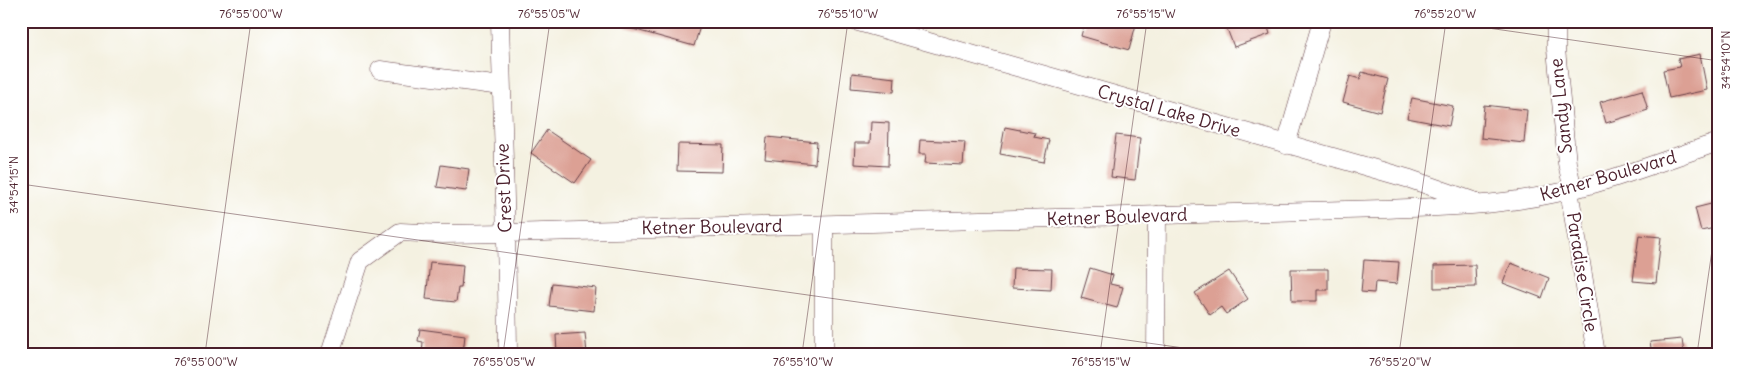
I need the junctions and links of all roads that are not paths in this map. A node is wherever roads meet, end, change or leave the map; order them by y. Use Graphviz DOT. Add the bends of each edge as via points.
graph roads {
  1 [pos="500,21"];
  2 [pos="854,21"];
  3 [pos="1322,21"];
  4 [pos="1556,21"];
  5 [pos="380,70"];
  6 [pos="501,86"];
  7 [pos="1719,142"];
  8 [pos="1286,145"];
  9 [pos="1569,190"];
  10 [pos="1483,204"];
  11 [pos="1157,216"];
  12 [pos="824,225"];
  13 [pos="506,233"];
  14 [pos="330,354"];
  15 [pos="508,354"];
  16 [pos="824,354"];
  17 [pos="1156,354"];
  18 [pos="1596,354"];
  1 -- 6 [label="street, Crest Drive"];
  2 -- 8 [label="street, Crystal Lake Drive"];
  3 -- 8 [label="street"];
  4 -- 9 [label="street, Sandy Lane" via="1556,49 1571,180"];
  5 -- 6 [label="street"];
  6 -- 13 [label="street, Crest Drive"];
  7 -- 9 [label="street, Ketner Boulevard"];
  8 -- 10 [label="street, Crystal Lake Drive" via="1410,179"];
  9 -- 10 [label="street, Ketner Boulevard"];
  9 -- 18 [label="street, Paradise Circle"];
  10 -- 11 [label="street, Ketner Boulevard"];
  11 -- 12 [label="street, Ketner Boulevard"];
  11 -- 17 [label="street"];
  12 -- 13 [label="street, Ketner Boulevard"];
  12 -- 16 [label="street"];
  13 -- 14 [label="street, Ketner Boulevard" via="400,232 357,265"];
  13 -- 15 [label="street, Crest Drive"];
}
